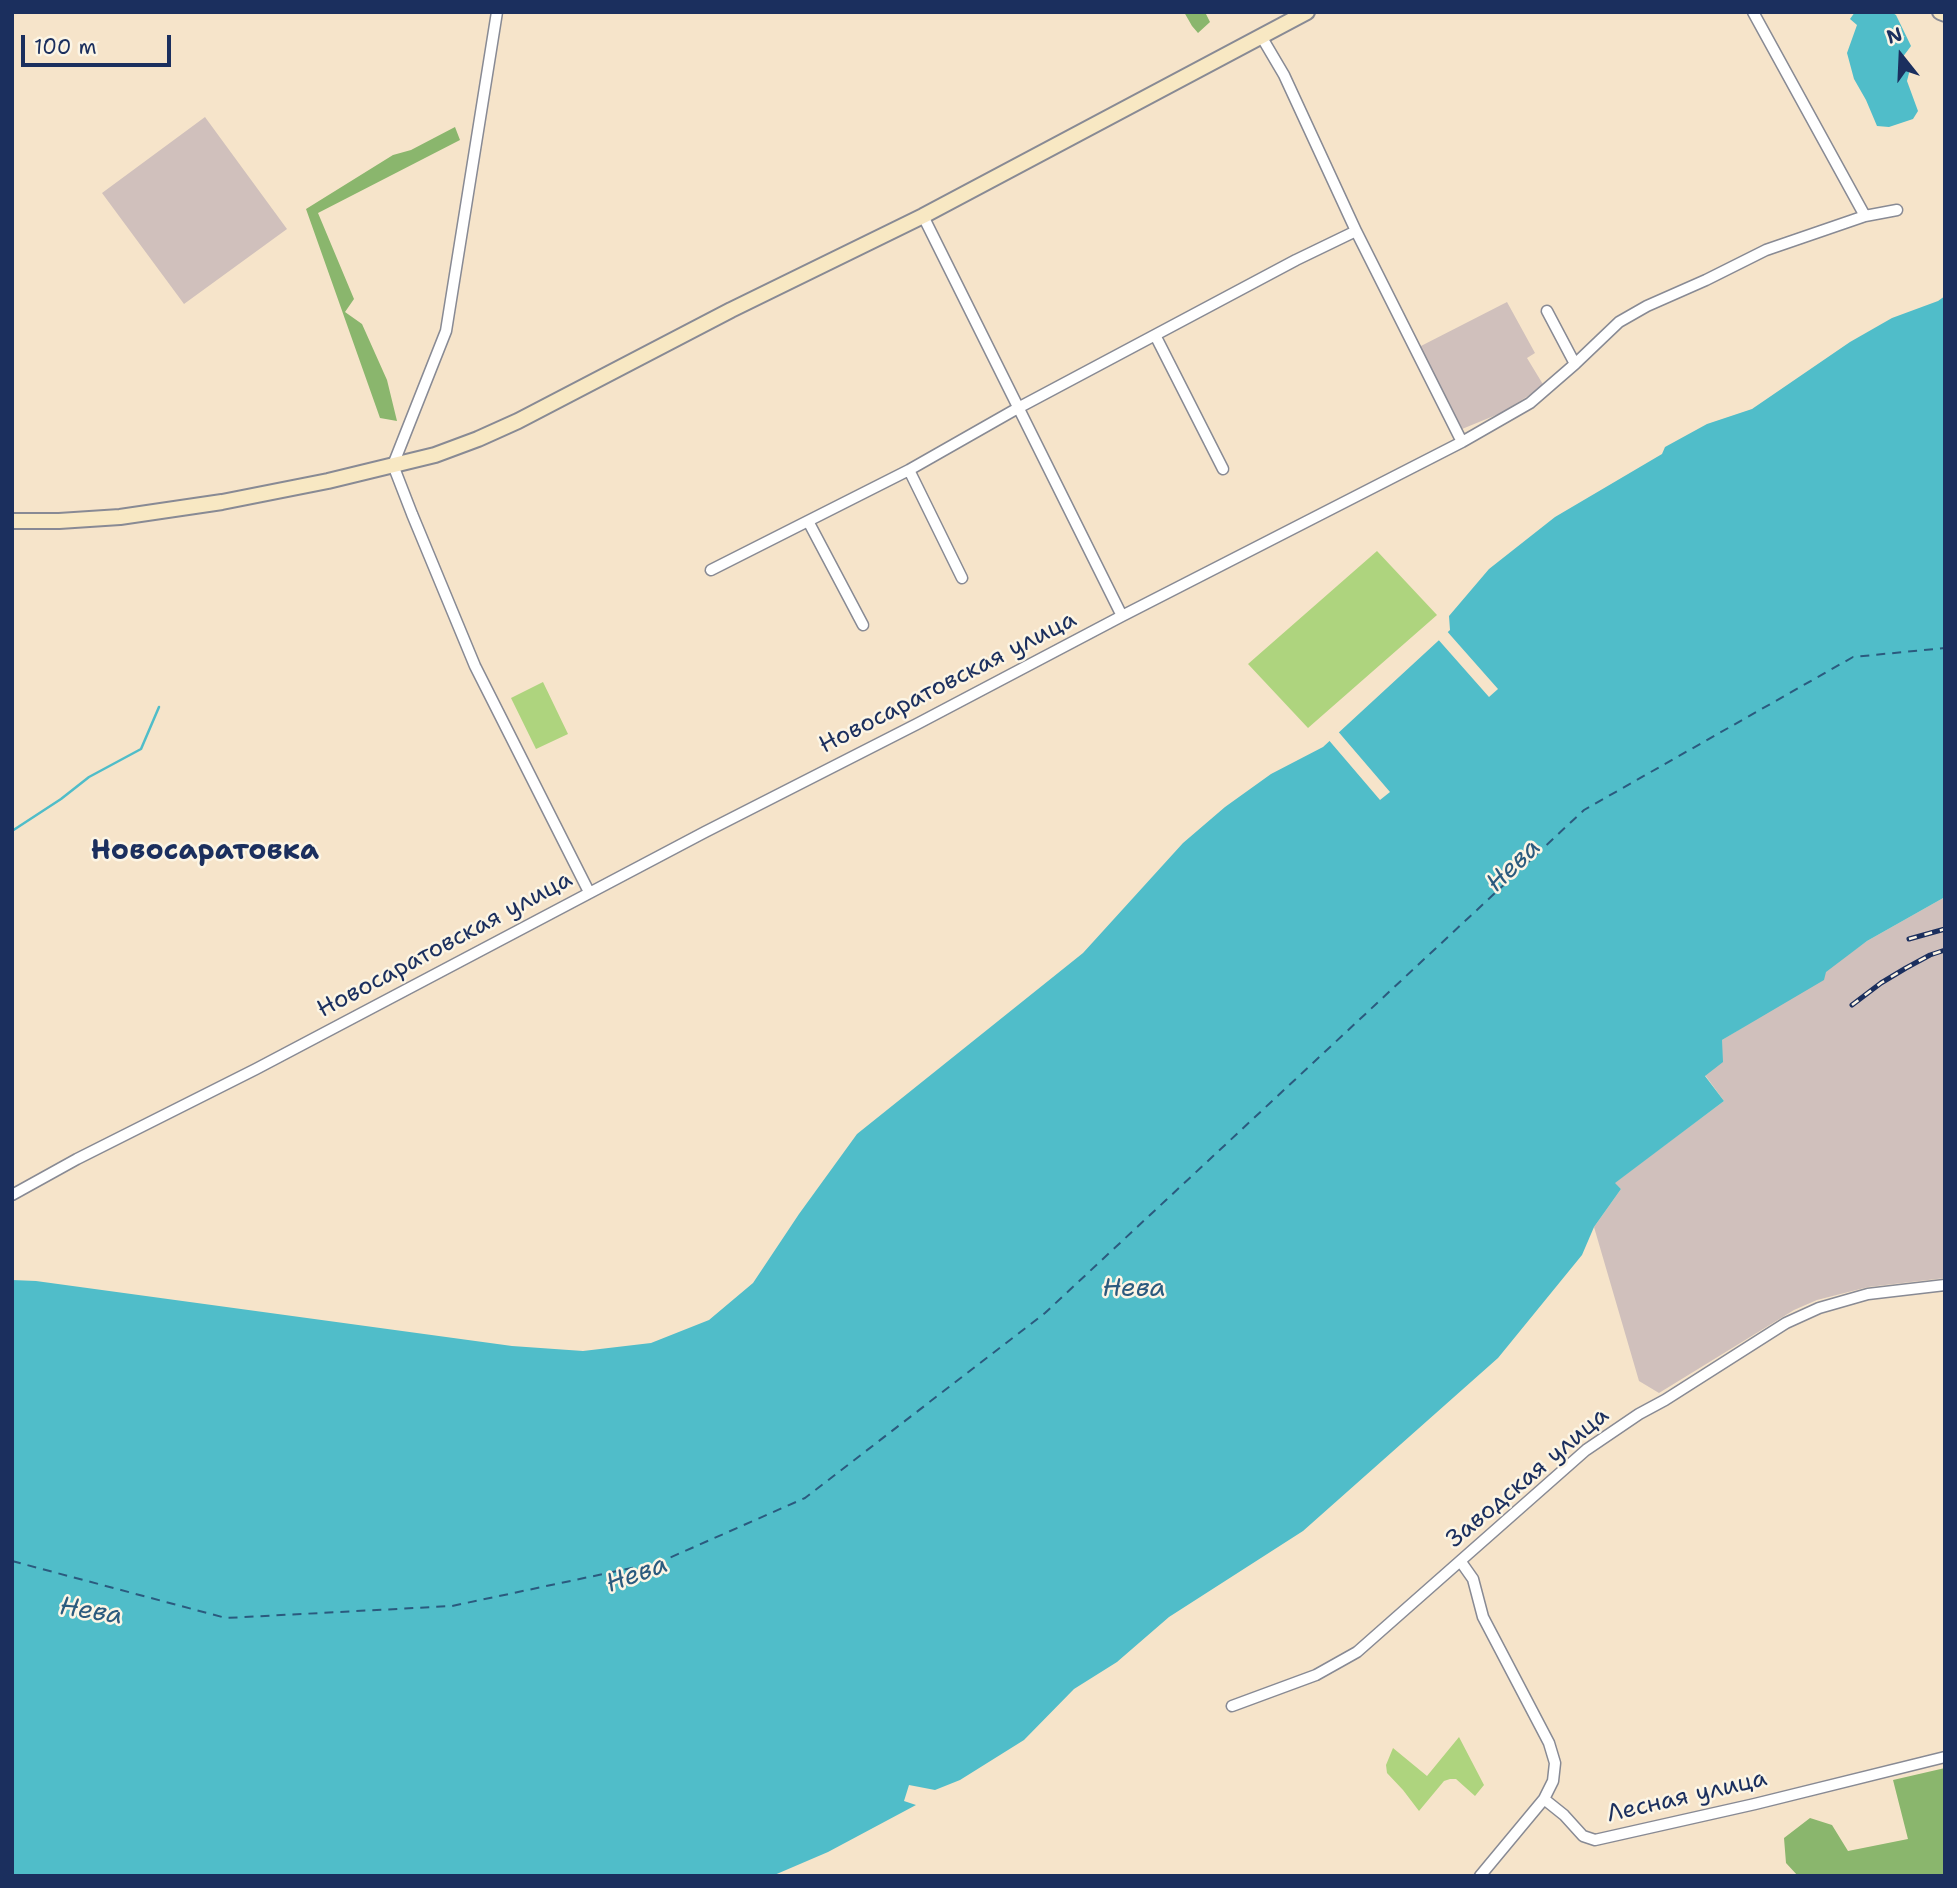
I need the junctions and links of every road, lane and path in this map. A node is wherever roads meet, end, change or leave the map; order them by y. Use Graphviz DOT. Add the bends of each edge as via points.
graph roads {
  1 [pos="497,12"];
  2 [pos="1307,12"];
  3 [pos="1753,12"];
  4 [pos="1940,12"];
  5 [pos="1945,14"];
  6 [pos="1261,36"];
  7 [pos="1897,210"];
  8 [pos="923,216"];
  9 [pos="1865,216"];
  10 [pos="1356,231"];
  11 [pos="1547,311"];
  12 [pos="1155,335"];
  13 [pos="1575,364"];
  14 [pos="1018,408"];
  15 [pos="1461,442"];
  16 [pos="393,465"];
  17 [pos="1223,469"];
  18 [pos="909,470"];
  19 [pos="12,521"];
  20 [pos="807,521"];
  21 [pos="711,570"];
  22 [pos="962,578"];
  23 [pos="1122,616"];
  24 [pos="863,625"];
  25 [pos="590,892"];
  26 [pos="12,1195"];
  27 [pos="1945,1285"];
  28 [pos="1461,1562"];
  29 [pos="1232,1706"];
  30 [pos="1945,1757"];
  31 [pos="1544,1799"];
  32 [pos="1480,1876"];
  1 -- 16 [label="street" via="446,331"];
  2 -- 6 [label="main road"];
  3 -- 9 [label="street"];
  4 -- 5 [label="main road"];
  6 -- 8 [label="main road"];
  6 -- 10 [label="street" via="1284,75"];
  7 -- 9 [label="street, Новосаратовская улица"];
  8 -- 14 [label="street"];
  8 -- 16 [label="main road" via="519,421 449,450"];
  9 -- 13 [label="street, Новосаратовская улица" via="1766,250 1647,306 1619,322"];
  10 -- 12 [label="street"];
  10 -- 15 [label="street"];
  11 -- 13 [label="street"];
  12 -- 14 [label="street"];
  12 -- 17 [label="street"];
  13 -- 15 [label="street, Новосаратовская улица" via="1530,403"];
  14 -- 18 [label="street"];
  14 -- 23 [label="street"];
  15 -- 23 [label="street, Новосаратовская улица"];
  16 -- 19 [label="main road" via="179,510 59,522"];
  16 -- 25 [label="street" via="475,666"];
  18 -- 20 [label="street"];
  18 -- 22 [label="street"];
  20 -- 21 [label="street"];
  20 -- 24 [label="street"];
  23 -- 25 [label="street, Новосаратовская улица"];
  25 -- 26 [label="street, Новосаратовская улица"];
  27 -- 28 [label="street, Заводская улица" via="1868,1294 1786,1323 1586,1450"];
  28 -- 29 [label="street, Заводская улица" via="1357,1652 1316,1675"];
  28 -- 31 [label="street" via="1473,1579 1483,1617 1549,1743 1555,1763 1553,1782"];
  30 -- 31 [label="street, Лесная улица" via="1595,1840 1583,1836"];
  31 -- 32 [label="street"];
}
